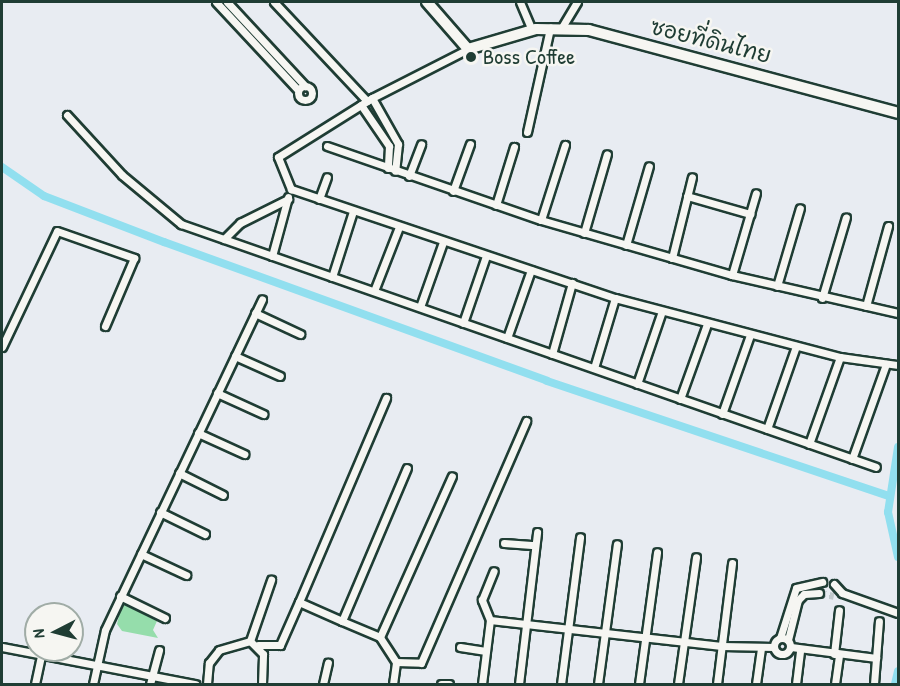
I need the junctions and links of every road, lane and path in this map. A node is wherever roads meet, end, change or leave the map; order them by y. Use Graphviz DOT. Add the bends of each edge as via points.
graph roads {
  1 [pos="216,2"];
  2 [pos="227,2"];
  3 [pos="274,2"];
  4 [pos="427,2"];
  5 [pos="520,2"];
  6 [pos="577,2"];
  7 [pos="550,27"];
  8 [pos="562,27"];
  9 [pos="532,30"];
  10 [pos="468,49"];
  11 [pos="367,102"];
  12 [pos="898,113"];
  13 [pos="68,115"];
  14 [pos="527,132"];
  15 [pos="392,133"];
  16 [pos="384,137"];
  17 [pos="421,144"];
  18 [pos="470,144"];
  19 [pos="565,145"];
  20 [pos="327,146"];
  21 [pos="514,147"];
  22 [pos="607,154"];
  23 [pos="649,166"];
  24 [pos="392,170"];
  25 [pos="409,176"];
  26 [pos="327,177"];
  27 [pos="692,177"];
  28 [pos="291,189"];
  29 [pos="453,191"];
  30 [pos="756,193"];
  31 [pos="687,196"];
  32 [pos="288,199"];
  33 [pos="319,199"];
  34 [pos="496,205"];
  35 [pos="801,208"];
  36 [pos="353,211"];
  37 [pos="750,214"];
  38 [pos="846,217"];
  39 [pos="541,220"];
  40 [pos="888,226"];
  41 [pos="399,227"];
  42 [pos="584,233"];
  43 [pos="224,239"];
  44 [pos="443,242"];
  45 [pos="626,245"];
  46 [pos="272,256"];
  47 [pos="486,256"];
  48 [pos="672,258"];
  49 [pos="531,270"];
  50 [pos="732,275"];
  51 [pos="332,277"];
  52 [pos="572,283"];
  53 [pos="777,286"];
  54 [pos="374,291"];
  55 [pos="615,298"];
  56 [pos="822,298"];
  57 [pos="262,299"];
  58 [pos="866,306"];
  59 [pos="420,308"];
  60 [pos="662,311"];
  61 [pos="255,313"];
  62 [pos="898,313"];
  63 [pos="463,322"];
  64 [pos="707,324"];
  65 [pos="105,326"];
  66 [pos="300,333"];
  67 [pos="750,335"];
  68 [pos="507,338"];
  69 [pos="796,346"];
  70 [pos="2,347"];
  71 [pos="552,354"];
  72 [pos="235,356"];
  73 [pos="840,357"];
  74 [pos="886,364"];
  75 [pos="898,365"];
  76 [pos="594,368"];
  77 [pos="280,376"];
  78 [pos="637,384"];
  79 [pos="217,393"];
  80 [pos="386,398"];
  81 [pos="680,399"];
  82 [pos="263,414"];
  83 [pos="722,414"];
  84 [pos="526,422"];
  85 [pos="767,429"];
  86 [pos="198,433"];
  87 [pos="809,444"];
  88 [pos="244,454"];
  89 [pos="852,459"];
  90 [pos="876,467"];
  91 [pos="407,468"];
  92 [pos="179,473"];
  93 [pos="452,476"];
  94 [pos="223,495"];
  95 [pos="160,512"];
  96 [pos="537,532"];
  97 [pos="206,534"];
  98 [pos="580,537"];
  99 [pos="504,543"];
  100 [pos="617,544"];
  101 [pos="535,545"];
  102 [pos="657,552"];
  103 [pos="141,554"];
  104 [pos="696,557"];
  105 [pos="732,563"];
  106 [pos="494,571"];
  107 [pos="186,575"];
  108 [pos="271,580"];
  109 [pos="822,582"];
  110 [pos="834,584"];
  111 [pos="819,593"];
  112 [pos="842,593"];
  113 [pos="120,596"];
  114 [pos="834,596"];
  115 [pos="299,602"];
  116 [pos="840,610"];
  117 [pos="896,612"];
  118 [pos="165,618"];
  119 [pos="490,620"];
  120 [pos="527,620"];
  121 [pos="342,621"];
  122 [pos="879,621"];
  123 [pos="569,625"];
  124 [pos="605,630"];
  125 [pos="380,637"];
  126 [pos="644,637"];
  127 [pos="250,641"];
  128 [pos="684,641"];
  129 [pos="786,642"];
  130 [pos="258,645"];
  131 [pos="722,646"];
  132 [pos="2,647"];
  133 [pos="460,647"];
  134 [pos="774,647"];
  135 [pos="761,648"];
  136 [pos="159,650"];
  137 [pos="486,651"];
  138 [pos="800,651"];
  139 [pos="24,652"];
  140 [pos="836,654"];
  141 [pos="876,658"];
  142 [pos="39,662"];
  143 [pos="74,662"];
  144 [pos="396,662"];
  145 [pos="328,663"];
  146 [pos="97,667"];
  147 [pos="151,681"];
  148 [pos="34,684"];
  149 [pos="93,684"];
  150 [pos="195,684"];
  151 [pos="207,684"];
  152 [pos="262,684"];
  153 [pos="323,684"];
  154 [pos="393,684"];
  155 [pos="441,684"];
  156 [pos="448,684"];
  157 [pos="482,684"];
  158 [pos="519,684"];
  159 [pos="561,684"];
  160 [pos="598,684"];
  161 [pos="639,684"];
  162 [pos="678,684"];
  163 [pos="717,684"];
  164 [pos="756,684"];
  165 [pos="796,684"];
  166 [pos="835,684"];
  167 [pos="874,684"];
  1 -- 2 [label="street" via="301,88"];
  3 -- 11 [label="street"];
  4 -- 10 [label="street"];
  5 -- 9 [label="street"];
  6 -- 8 [label="street"];
  7 -- 8 [label="street, ซอยที่ดินไทย"];
  7 -- 9 [label="street, ซอยที่ดินไทย"];
  7 -- 14 [label="street"];
  8 -- 12 [label="street, ซอยที่ดินไทย"];
  9 -- 10 [label="street, ซอยที่ดินไทย"];
  10 -- 11 [label="street"];
  11 -- 15 [label="street"];
  11 -- 16 [label="street"];
  11 -- 28 [label="street" via="278,157"];
  13 -- 43 [label="street" via="122,175 181,224"];
  15 -- 16 [label="street"];
  15 -- 24 [label="street" via="399,150"];
  16 -- 24 [label="street"];
  17 -- 25 [label="street"];
  18 -- 29 [label="street"];
  19 -- 39 [label="street"];
  20 -- 24 [label="street"];
  21 -- 34 [label="street"];
  22 -- 42 [label="street"];
  23 -- 45 [label="street"];
  24 -- 25 [label="street"];
  25 -- 29 [label="street"];
  26 -- 33 [label="street"];
  27 -- 31 [label="street"];
  28 -- 32 [label="street"];
  28 -- 33 [label="street"];
  29 -- 34 [label="street"];
  30 -- 37 [label="street"];
  31 -- 37 [label="street"];
  31 -- 48 [label="street"];
  32 -- 43 [label="street" via="240,223"];
  32 -- 46 [label="street"];
  33 -- 36 [label="street"];
  34 -- 39 [label="street"];
  35 -- 53 [label="street"];
  36 -- 41 [label="street"];
  36 -- 51 [label="street"];
  37 -- 50 [label="street"];
  38 -- 56 [label="street"];
  39 -- 42 [label="street"];
  40 -- 58 [label="street"];
  41 -- 44 [label="street"];
  41 -- 54 [label="street"];
  42 -- 45 [label="street"];
  43 -- 46 [label="street"];
  44 -- 47 [label="street"];
  44 -- 59 [label="street"];
  45 -- 48 [label="street"];
  46 -- 51 [label="street"];
  47 -- 49 [label="street"];
  47 -- 63 [label="street"];
  48 -- 50 [label="street"];
  49 -- 52 [label="street"];
  49 -- 68 [label="street"];
  50 -- 53 [label="street"];
  51 -- 54 [label="street"];
  52 -- 55 [label="street"];
  52 -- 71 [label="street"];
  53 -- 56 [label="street"];
  54 -- 59 [label="street"];
  55 -- 60 [label="street"];
  55 -- 76 [label="street"];
  56 -- 58 [label="street"];
  57 -- 61 [label="street"];
  58 -- 62 [label="street"];
  59 -- 63 [label="street"];
  60 -- 64 [label="street"];
  60 -- 78 [label="street"];
  61 -- 66 [label="street"];
  61 -- 72 [label="street"];
  63 -- 68 [label="street"];
  64 -- 67 [label="street"];
  64 -- 81 [label="street"];
  65 -- 70 [label="street" via="134,258 57,231"];
  67 -- 69 [label="street"];
  67 -- 83 [label="street"];
  68 -- 71 [label="street"];
  69 -- 73 [label="street"];
  69 -- 85 [label="street"];
  71 -- 76 [label="street"];
  72 -- 77 [label="street"];
  72 -- 79 [label="street"];
  73 -- 74 [label="street"];
  73 -- 87 [label="street"];
  74 -- 75 [label="street"];
  74 -- 89 [label="street"];
  76 -- 78 [label="street"];
  78 -- 81 [label="street"];
  79 -- 82 [label="street"];
  79 -- 86 [label="street"];
  80 -- 115 [label="street"];
  81 -- 83 [label="street"];
  83 -- 85 [label="street"];
  84 -- 144 [label="street" via="421,663"];
  85 -- 87 [label="street"];
  86 -- 88 [label="street"];
  86 -- 92 [label="street"];
  87 -- 89 [label="street"];
  89 -- 90 [label="street"];
  91 -- 121 [label="street"];
  92 -- 94 [label="street"];
  92 -- 95 [label="street"];
  93 -- 125 [label="street"];
  95 -- 97 [label="street"];
  95 -- 103 [label="street"];
  96 -- 101 [label="street"];
  98 -- 123 [label="street"];
  99 -- 101 [label="street"];
  100 -- 124 [label="street"];
  101 -- 120 [label="street"];
  102 -- 126 [label="street"];
  103 -- 107 [label="street"];
  103 -- 113 [label="street"];
  104 -- 128 [label="street"];
  105 -- 131 [label="street"];
  106 -- 119 [label="street" via="482,600"];
  108 -- 127 [label="street"];
  109 -- 129 [label="street" via="796,588"];
  110 -- 112 [label="street"];
  111 -- 129 [label="street" via="804,594 798,600"];
  112 -- 114 [label="street"];
  112 -- 117 [label="street"];
  113 -- 118 [label="street"];
  113 -- 146 [label="street"];
  115 -- 121 [label="street"];
  115 -- 130 [label="street" via="280,645"];
  116 -- 140 [label="street"];
  119 -- 120 [label="street"];
  119 -- 137 [label="street"];
  120 -- 123 [label="street"];
  120 -- 158 [label="street"];
  121 -- 125 [label="street"];
  122 -- 141 [label="street"];
  123 -- 124 [label="street"];
  123 -- 159 [label="street"];
  124 -- 126 [label="street"];
  124 -- 160 [label="street"];
  125 -- 144 [label="street"];
  126 -- 128 [label="street"];
  126 -- 161 [label="street"];
  127 -- 130 [label="street"];
  127 -- 151 [label="street" via="219,650 210,663"];
  128 -- 131 [label="street"];
  128 -- 162 [label="street"];
  129 -- 134 [label="street"];
  129 -- 134 [label="street" via="784,654"];
  129 -- 138 [label="street"];
  130 -- 152 [label="street"];
  131 -- 135 [label="street"];
  131 -- 163 [label="street"];
  132 -- 139 [label="street"];
  133 -- 137 [label="street"];
  134 -- 135 [label="street"];
  135 -- 164 [label="street"];
  136 -- 147 [label="street"];
  137 -- 157 [label="street"];
  138 -- 140 [label="street"];
  138 -- 165 [label="street"];
  140 -- 141 [label="street"];
  140 -- 166 [label="street"];
  141 -- 167 [label="street"];
  142 -- 148 [label="street"];
  143 -- 146 [label="street"];
  144 -- 154 [label="street"];
  145 -- 153 [label="street"];
  146 -- 147 [label="street"];
  146 -- 149 [label="street"];
  147 -- 150 [label="street"];
  155 -- 156 [label="street"];
}
